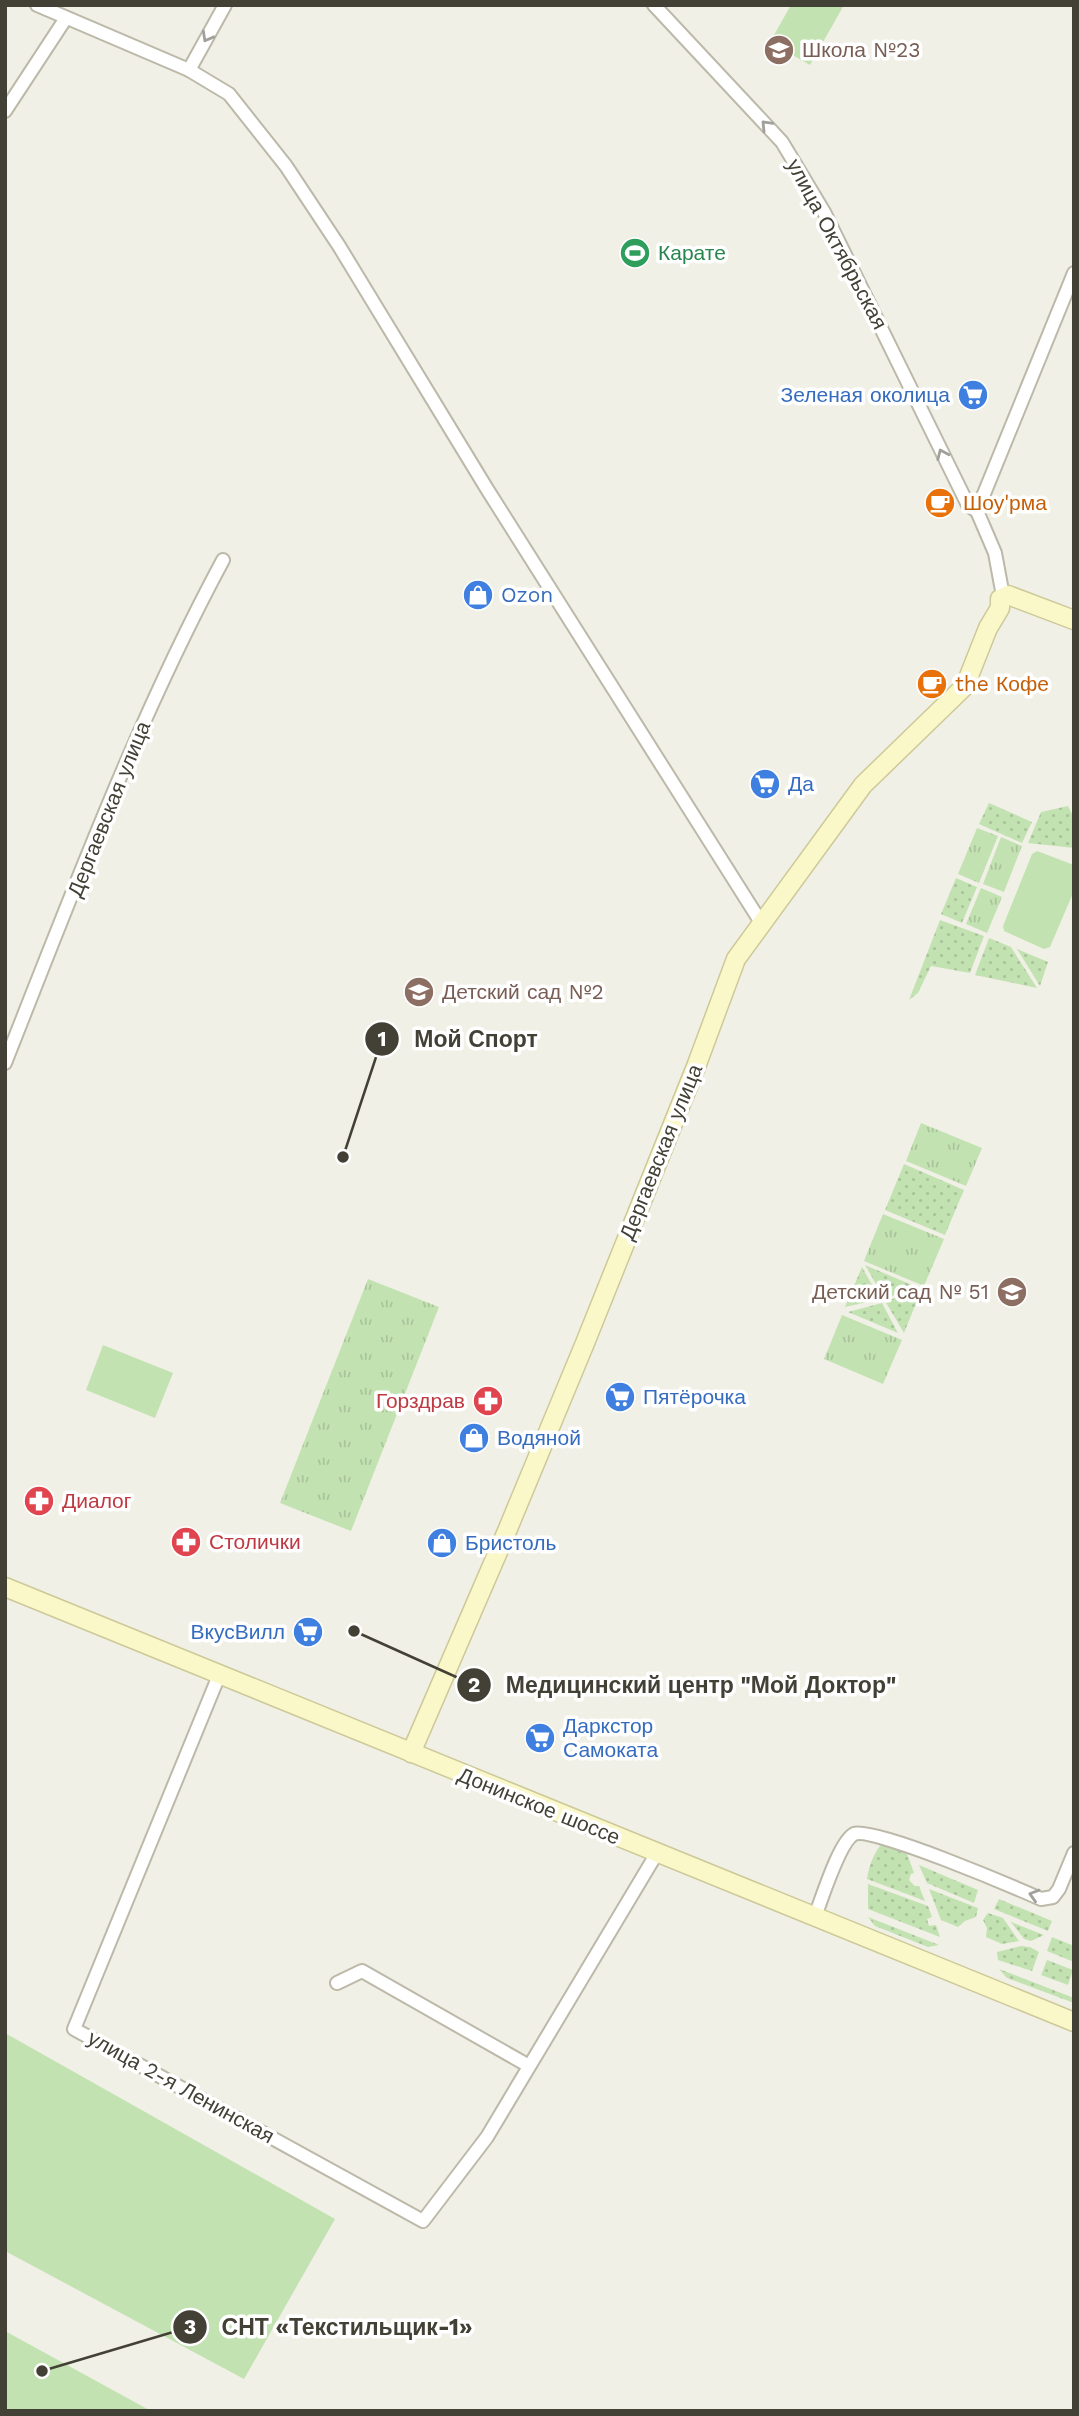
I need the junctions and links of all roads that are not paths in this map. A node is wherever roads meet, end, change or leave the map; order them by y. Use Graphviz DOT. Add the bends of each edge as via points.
graph roads {
  1 [pos="37,5"];
  2 [pos="225,5"];
  3 [pos="654,5"];
  4 [pos="66,18"];
  5 [pos="188,69"];
  6 [pos="5,111"];
  7 [pos="1074,273"];
  8 [pos="977,511"];
  9 [pos="223,560"];
  10 [pos="1006,601"];
  11 [pos="1074,620"];
  12 [pos="762,924"];
  13 [pos="5,1063"];
  14 [pos="5,1587"];
  15 [pos="220,1673"];
  16 [pos="411,1753"];
  17 [pos="657,1853"];
  18 [pos="1074,1853"];
  19 [pos="815,1916"];
  20 [pos="337,1983"];
  21 [pos="1074,2022"];
  22 [pos="529,2066"];
  1 -- 4 [label="street"];
  2 -- 5 [label="street, one-way"];
  8 -- 3 [label="street, улица Октябрьская, one-way" via="968,505 824,212 782,142"];
  4 -- 5 [label="street"];
  4 -- 6 [label="street"];
  5 -- 12 [label="street" via="229,94 286,166"];
  7 -- 8 [label="street"];
  8 -- 10 [label="street, улица Октябрьская" via="995,553"];
  9 -- 13 [label="street, Дергаевская улица" via="156,695"];
  10 -- 11 [label="street"];
  10 -- 12 [label="street, Дергаевская улица" via="988,628 965,686 863,785"];
  12 -- 16 [label="street, Дергаевская улица" via="736,959 585,1343"];
  14 -- 15 [label="street, Донинское шоссе"];
  15 -- 16 [label="street, Донинское шоссе"];
  15 -- 22 [label="street, улица 2-я Ленинская" via="74,2029 423,2221 480,2148"];
  16 -- 17 [label="street, Донинское шоссе"];
  17 -- 19 [label="street, Донинское шоссе"];
  17 -- 22 [label="street, улица 2-я Ленинская"];
  18 -- 19 [label="street, one-way" via="1059,1889 1053,1897 1041,1899 907,1846 866,1833 854,1834 844,1844"];
  19 -- 21 [label="street, Донинское шоссе"];
  20 -- 22 [label="street" via="362,1971"];
}
